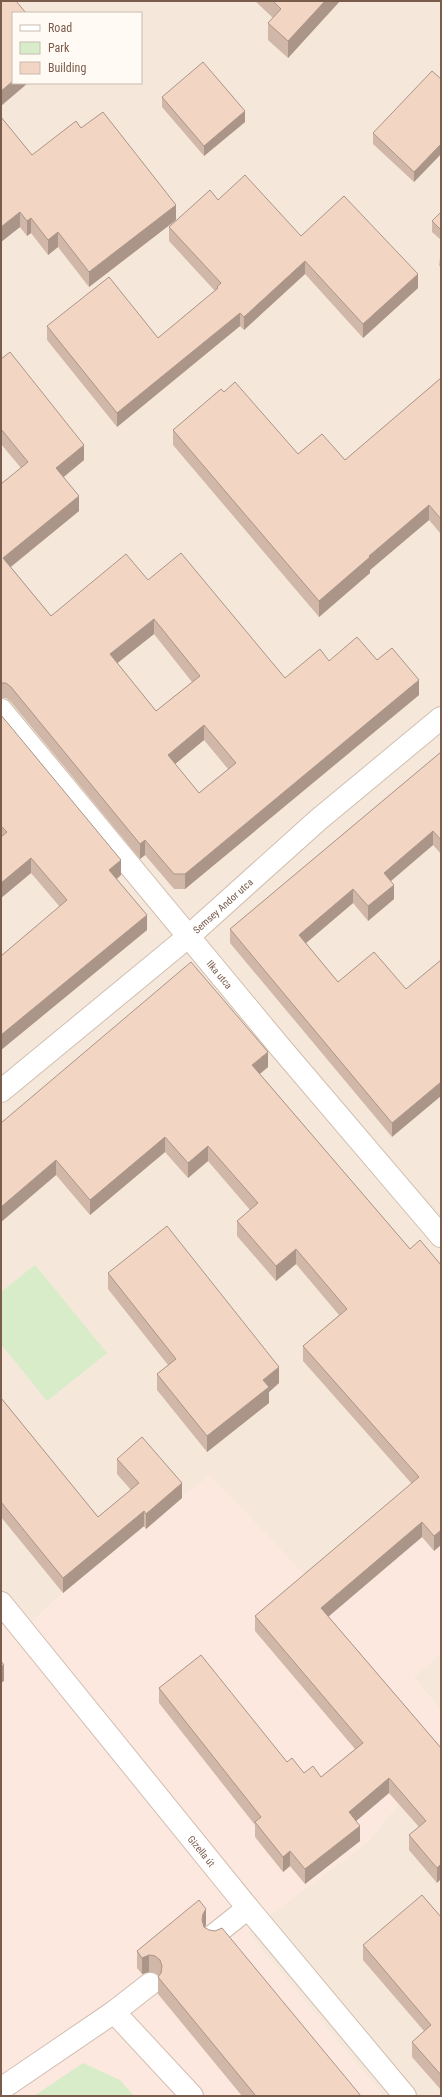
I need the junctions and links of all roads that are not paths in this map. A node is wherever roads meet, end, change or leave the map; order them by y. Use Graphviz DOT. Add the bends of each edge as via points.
graph roads {
  1 [pos="1,710"];
  2 [pos="441,718"];
  3 [pos="188,936"];
  4 [pos="1,1091"];
  5 [pos="441,1236"];
  6 [pos="1,1603"];
  7 [pos="248,1908"];
  8 [pos="214,1935"];
  9 [pos="150,1984"];
  10 [pos="114,2012"];
  11 [pos="1,2088"];
  12 [pos="192,2096"];
  13 [pos="406,2096"];
  1 -- 3 [label="street, Ilka utca"];
  2 -- 3 [label="street, Semsey Andor utca" via="318,820"];
  3 -- 4 [label="street, Semsey Andor utca"];
  3 -- 5 [label="street, Ilka utca"];
  6 -- 7 [label="street, Gizella út"];
  7 -- 8 [label="street"];
  7 -- 13 [label="street, Gizella út"];
  9 -- 10 [label="street"];
  10 -- 11 [label="street"];
  10 -- 12 [label="street"];
}
